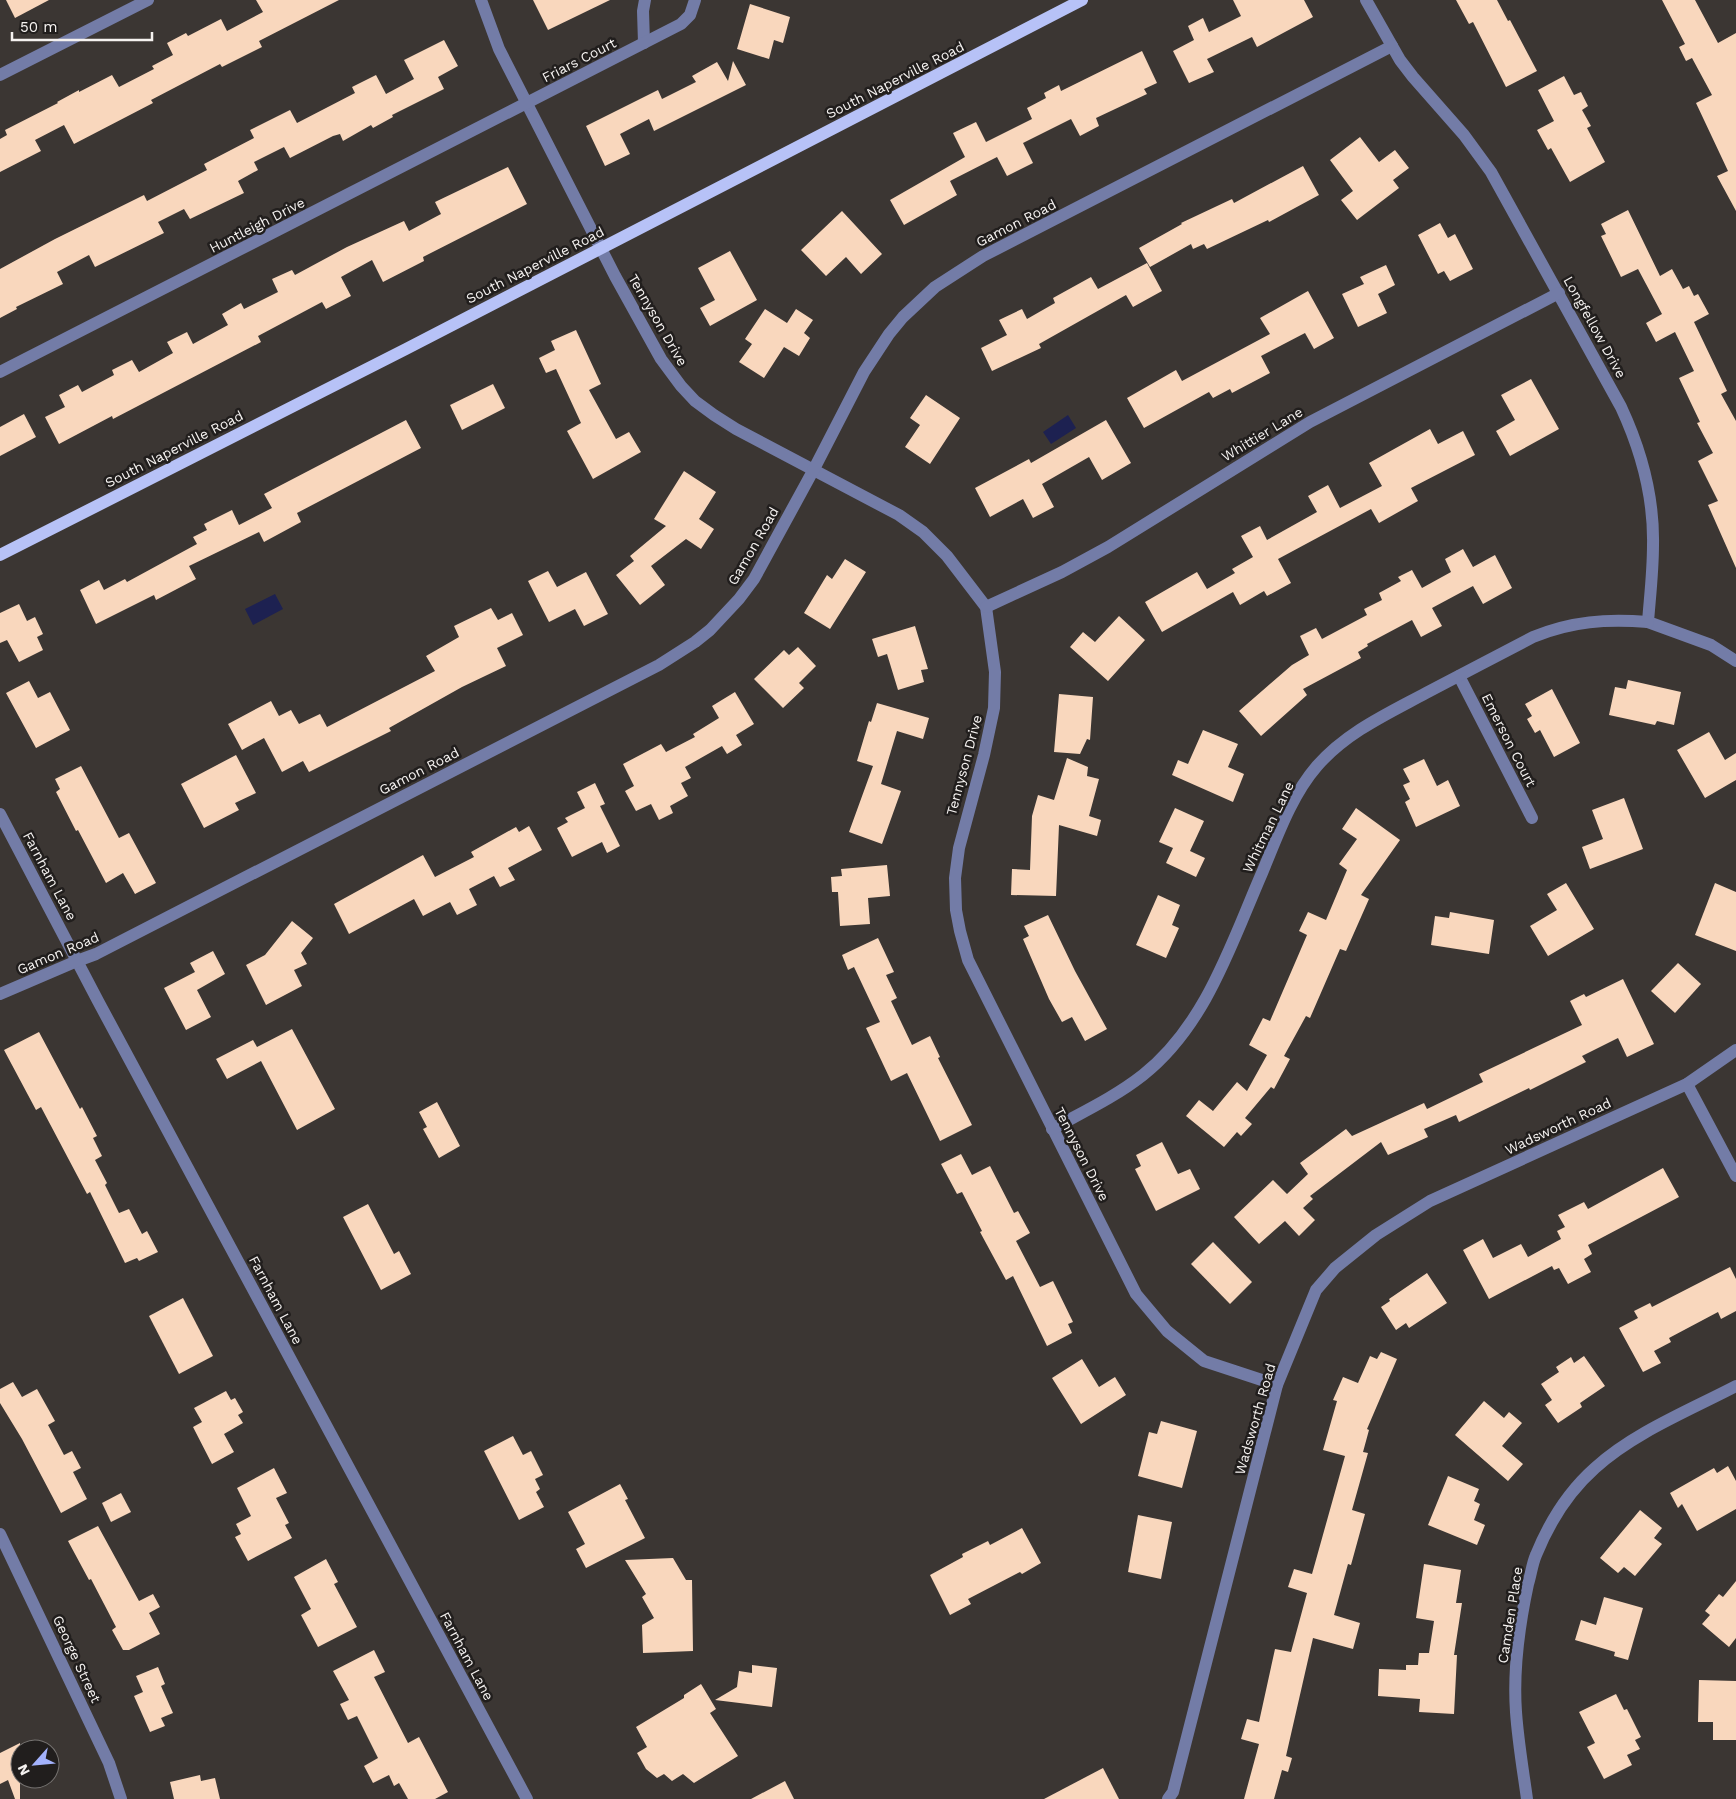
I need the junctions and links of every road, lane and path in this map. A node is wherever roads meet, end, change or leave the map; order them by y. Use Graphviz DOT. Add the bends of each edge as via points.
graph roads {
  1 [pos="148,0"];
  2 [pos="480,0"];
  3 [pos="645,0"];
  4 [pos="695,0"];
  5 [pos="1082,0"];
  6 [pos="1366,0"];
  7 [pos="644,43"];
  8 [pos="1392,46"];
  9 [pos="0,75"];
  10 [pos="527,104"];
  11 [pos="601,248"];
  12 [pos="1559,293"];
  13 [pos="0,372"];
  14 [pos="814,470"];
  15 [pos="0,554"];
  16 [pos="986,607"];
  17 [pos="1648,622"];
  18 [pos="1736,661"];
  19 [pos="1459,676"];
  20 [pos="0,814"];
  21 [pos="1532,818"];
  22 [pos="77,961"];
  23 [pos="0,994"];
  24 [pos="1736,1050"];
  25 [pos="1687,1084"];
  26 [pos="1052,1129"];
  27 [pos="1736,1176"];
  28 [pos="1277,1386"];
  29 [pos="1736,1386"];
  30 [pos="0,1534"];
  31 [pos="121,1799"];
  32 [pos="527,1799"];
  33 [pos="1168,1799"];
  34 [pos="1527,1799"];
  1 -- 9 [label="street"];
  2 -- 10 [label="street, Tennyson Drive" via="499,49"];
  3 -- 7 [label="street"];
  4 -- 7 [label="street, Friars Court" via="690,14 681,24"];
  5 -- 11 [label="main road, South Naperville Road"];
  6 -- 8 [label="street, Longfellow Drive"];
  7 -- 10 [label="street, Friars Court"];
  8 -- 12 [label="street, Longfellow Drive" via="1413,77 1464,135 1491,172"];
  8 -- 14 [label="street, Gamon Road" via="984,256 935,287 904,317 876,352"];
  10 -- 11 [label="street, Tennyson Drive"];
  10 -- 13 [label="street, Huntleigh Drive"];
  11 -- 14 [label="street, Tennyson Drive" via="661,359 695,401 736,429"];
  11 -- 15 [label="main road, South Naperville Road"];
  12 -- 16 [label="street, Whittier Lane" via="1310,422 1108,547"];
  12 -- 17 [label="street, Longfellow Drive" via="1621,407 1640,452 1652,512"];
  14 -- 16 [label="street, Tennyson Drive" via="899,515 923,532 948,556"];
  14 -- 22 [label="street, Gamon Road" via="754,580 740,599 710,630 679,653"];
  16 -- 26 [label="street, Tennyson Drive" via="995,672 994,708 959,848 955,878 956,910 974,975"];
  17 -- 18 [label="street" via="1711,645"];
  17 -- 19 [label="street, Whitman Lane" via="1598,620 1548,631"];
  19 -- 21 [label="street, Emerson Court"];
  19 -- 26 [label="street, Whitman Lane" via="1360,729 1332,750 1299,792 1284,820 1218,974 1193,1021 1172,1048 1143,1075 1118,1094"];
  20 -- 22 [label="street, Farnham Lane"];
  22 -- 23 [label="street, Gamon Road"];
  22 -- 32 [label="street, Farnham Lane"];
  24 -- 25 [label="street, Wadsworth Road"];
  25 -- 27 [label="street"];
  25 -- 28 [label="street, Wadsworth Road" via="1430,1201 1376,1235 1335,1268 1316,1290"];
  26 -- 28 [label="street, Tennyson Drive" via="1136,1294 1157,1321 1204,1360"];
  28 -- 33 [label="street, Wadsworth Road"];
  29 -- 34 [label="street, Camden Place" via="1640,1436 1594,1468 1574,1489 1539,1548 1524,1604 1516,1675 1516,1712"];
  30 -- 31 [label="street, George Street" via="109,1763"];
}
